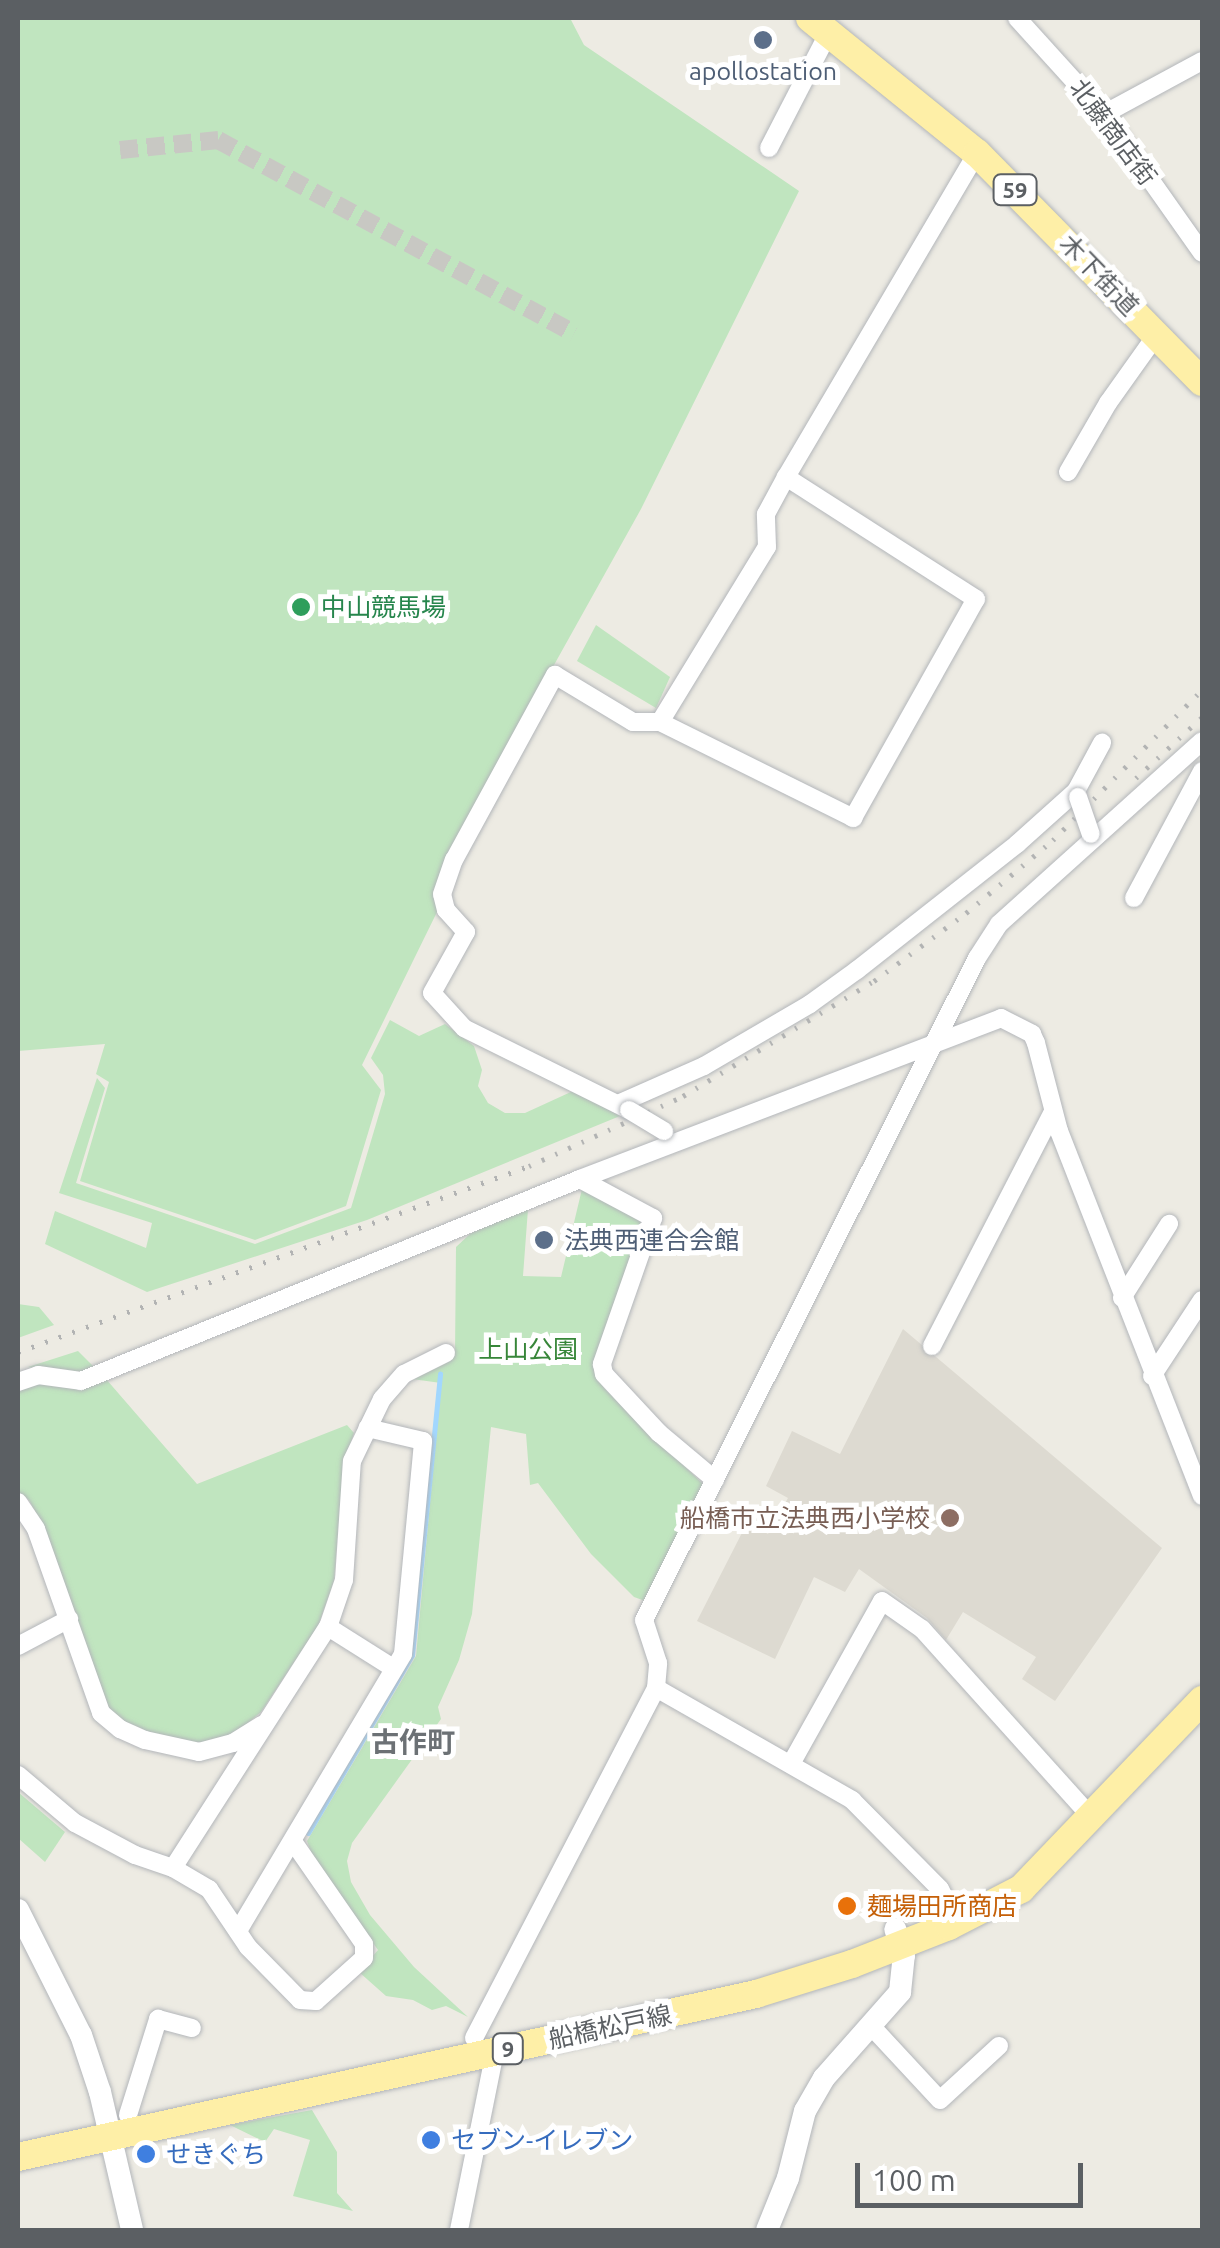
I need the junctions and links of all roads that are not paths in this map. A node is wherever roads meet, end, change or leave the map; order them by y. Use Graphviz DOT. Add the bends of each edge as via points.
graph roads {
  1 [pos="1017,18"];
  2 [pos="819,25"];
  3 [pos="1202,61"];
  4 [pos="1104,114"];
  5 [pos="769,148"];
  6 [pos="978,153"];
  7 [pos="1202,253"];
  8 [pos="1157,334"];
  9 [pos="1202,382"];
  10 [pos="1068,472"];
  11 [pos="786,478"];
  12 [pos="660,722"];
  13 [pos="1202,741"];
  14 [pos="1102,743"];
  15 [pos="1202,771"];
  16 [pos="1077,794"];
  17 [pos="1092,838"];
  18 [pos="1134,898"];
  19 [pos="932,1043"];
  20 [pos="624,1107"];
  21 [pos="1054,1112"];
  22 [pos="671,1136"];
  23 [pos="580,1179"];
  24 [pos="1169,1224"];
  25 [pos="1122,1298"];
  26 [pos="1202,1300"];
  27 [pos="932,1346"];
  28 [pos="446,1353"];
  29 [pos="1152,1376"];
  30 [pos="18,1382"];
  31 [pos="368,1428"];
  32 [pos="715,1480"];
  33 [pos="1202,1496"];
  34 [pos="18,1502"];
  35 [pos="68,1619"];
  36 [pos="328,1627"];
  37 [pos="18,1646"];
  38 [pos="393,1668"];
  39 [pos="656,1688"];
  40 [pos="1198,1714"];
  41 [pos="266,1722"];
  42 [pos="792,1762"];
  43 [pos="18,1774"];
  44 [pos="1093,1819"];
  45 [pos="294,1842"];
  46 [pos="1059,1854"];
  47 [pos="174,1868"];
  48 [pos="949,1907"];
  49 [pos="18,1910"];
  50 [pos="238,1931"];
  51 [pos="898,1937"];
  52 [pos="192,2028"];
  53 [pos="873,2028"];
  54 [pos="485,2045"];
  55 [pos="1000,2046"];
  56 [pos="116,2124"];
  57 [pos="18,2139"];
  58 [pos="18,2157"];
  59 [pos="132,2230"];
  60 [pos="459,2230"];
  61 [pos="768,2230"];
  1 -- 4 [label="street, 北藤商店街"];
  2 -- 5 [label="street"];
  2 -- 6 [label="main road, 木下街道 / 59"];
  3 -- 4 [label="street"];
  4 -- 7 [label="street, 北藤商店街"];
  6 -- 8 [label="main road, 木下街道 / 59"];
  6 -- 11 [label="street"];
  8 -- 9 [label="main road, 木下街道 / 59"];
  8 -- 10 [label="street"];
  11 -- 12 [label="street" via="766,514 767,547"];
  11 -- 12 [label="street" via="976,599 854,818"];
  12 -- 20 [label="street" via="633,722 555,675 454,860 442,894 446,910 466,932 432,994 464,1028"];
  13 -- 17 [label="street"];
  14 -- 16 [label="street"];
  15 -- 18 [label="street"];
  16 -- 17 [label="street, bridge"];
  16 -- 20 [label="street" via="810,1004"];
  17 -- 19 [label="street" via="999,924"];
  19 -- 21 [label="street" via="1001,1018 1032,1034"];
  19 -- 22 [label="street"];
  19 -- 32 [label="street"];
  20 -- 22 [label="street, bridge"];
  21 -- 25 [label="street"];
  21 -- 27 [label="street"];
  22 -- 23 [label="street"];
  23 -- 30 [label="street" via="81,1381 38,1375"];
  23 -- 32 [label="street" via="653,1218 604,1374"];
  24 -- 25 [label="street"];
  25 -- 29 [label="street"];
  26 -- 29 [label="street"];
  28 -- 31 [label="street" via="404,1374"];
  29 -- 33 [label="street"];
  31 -- 36 [label="street" via="352,1461 344,1580"];
  31 -- 38 [label="street" via="423,1441 403,1654"];
  32 -- 39 [label="street" via="644,1620 658,1663"];
  34 -- 35 [label="street" via="36,1529"];
  35 -- 37 [label="street"];
  35 -- 41 [label="street" via="101,1713 120,1730 199,1752 233,1743"];
  36 -- 38 [label="street"];
  36 -- 41 [label="street"];
  38 -- 45 [label="street"];
  39 -- 42 [label="street"];
  39 -- 54 [label="street"];
  40 -- 44 [label="main road, 船橋松戸線 / 9"];
  41 -- 47 [label="street"];
  42 -- 44 [label="street" via="882,1600 922,1629"];
  42 -- 48 [label="street" via="852,1800 940,1889"];
  43 -- 47 [label="street" via="75,1822"];
  44 -- 46 [label="main road, 船橋松戸線 / 9"];
  45 -- 50 [label="street"];
  45 -- 50 [label="street" via="364,1944 364,1958 316,2001 300,2000"];
  46 -- 48 [label="main road, 船橋松戸線 / 9"];
  46 -- 51 [label="main road, 船橋松戸線 / 9" via="1004,1900"];
  47 -- 50 [label="street" via="209,1890"];
  48 -- 51 [label="main road, 船橋松戸線 / 9"];
  49 -- 56 [label="street" via="71,2009"];
  51 -- 53 [label="street" via="900,1992"];
  51 -- 54 [label="main road, 船橋松戸線 / 9"];
  52 -- 56 [label="street" via="158,2019"];
  53 -- 55 [label="street" via="940,2100"];
  53 -- 61 [label="street" via="824,2078 805,2111"];
  54 -- 56 [label="main road, 船橋松戸線 / 9"];
  54 -- 60 [label="street"];
  56 -- 57 [label="main road, 船橋松戸線 / 9"];
  56 -- 58 [label="main road, 船橋松戸線 / 9"];
  56 -- 59 [label="street"];
}
